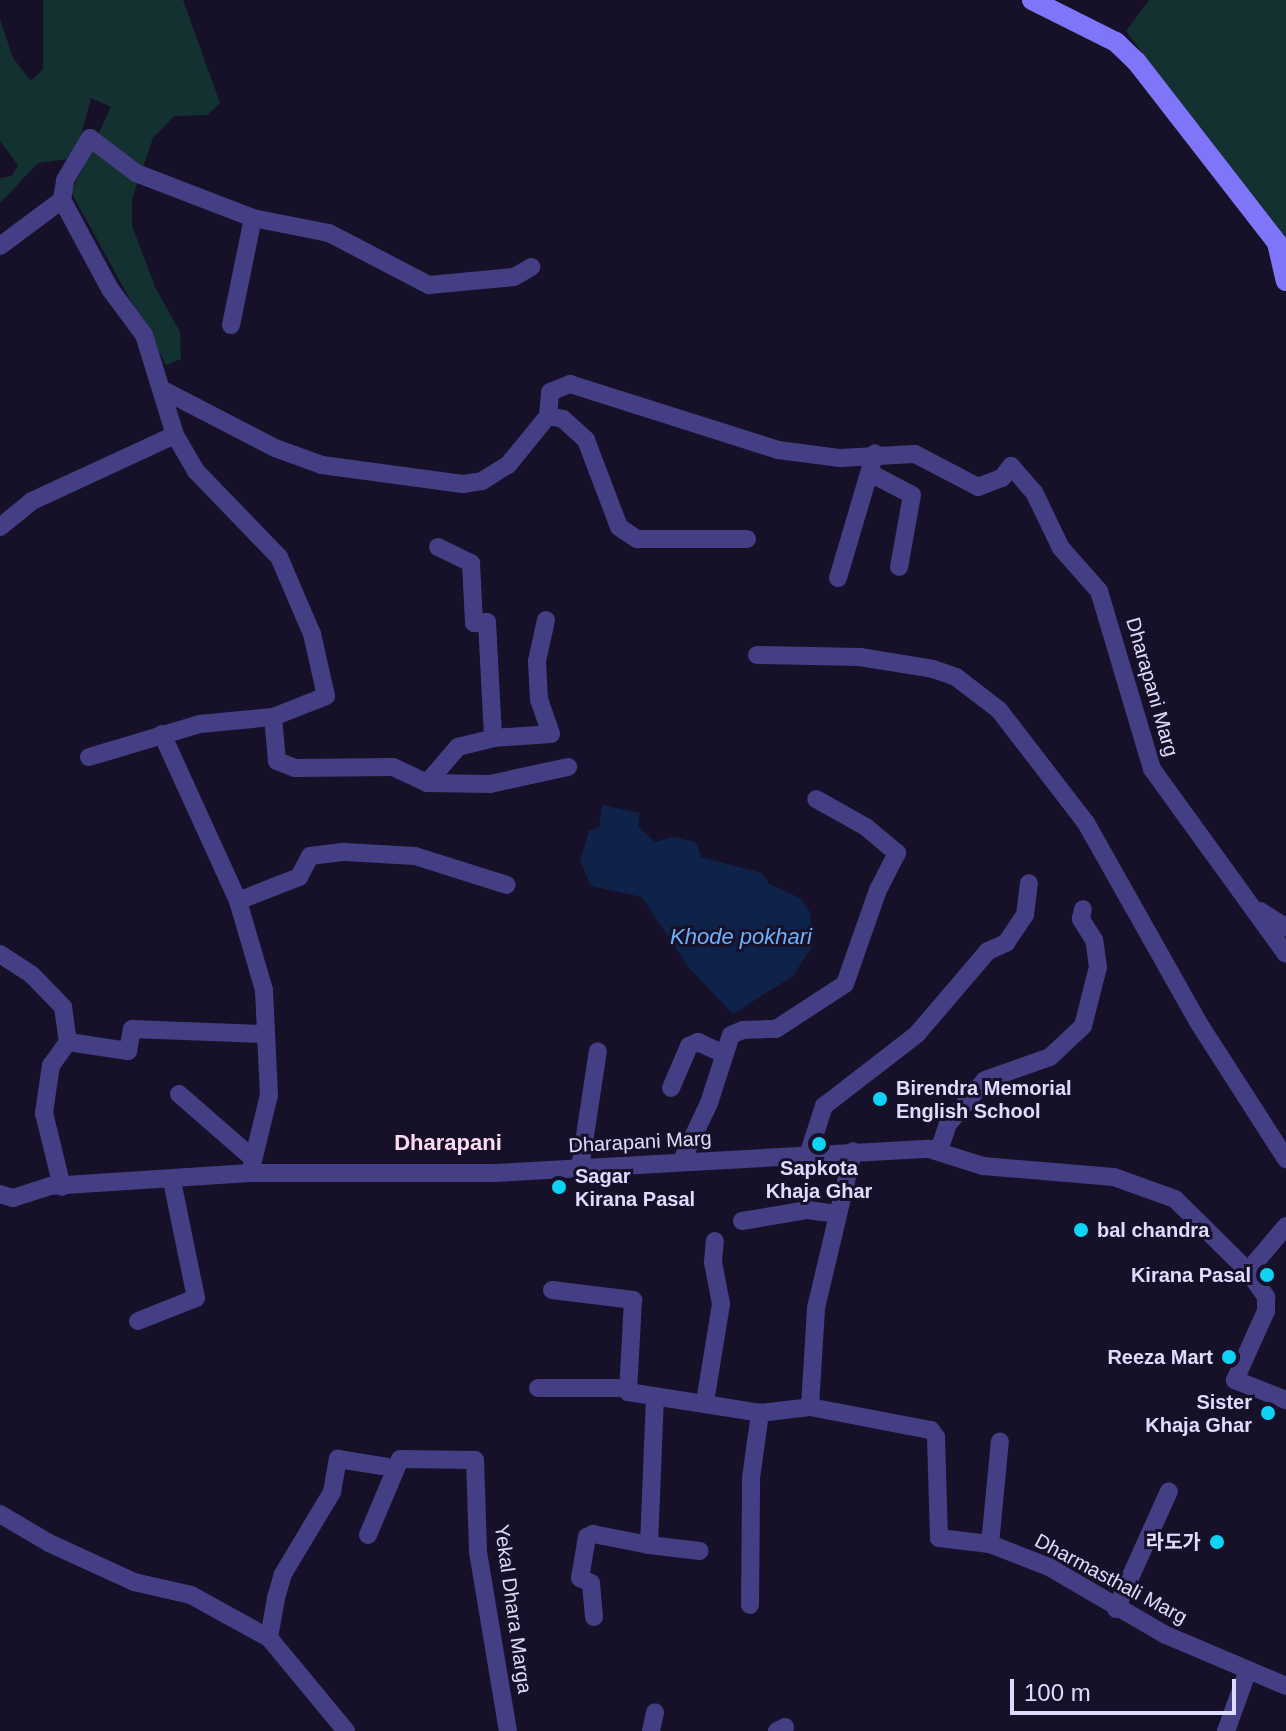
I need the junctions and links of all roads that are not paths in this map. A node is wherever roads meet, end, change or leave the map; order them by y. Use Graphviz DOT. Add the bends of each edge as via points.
graph roads {
  1 [pos="1032,0"];
  2 [pos="62,200"];
  3 [pos="253,218"];
  4 [pos="0,246"];
  5 [pos="531,267"];
  6 [pos="1286,281"];
  7 [pos="231,325"];
  8 [pos="165,391"];
  9 [pos="548,416"];
  10 [pos="175,435"];
  11 [pos="875,453"];
  12 [pos="870,473"];
  13 [pos="0,527"];
  14 [pos="747,539"];
  15 [pos="438,547"];
  16 [pos="899,567"];
  17 [pos="838,578"];
  18 [pos="546,620"];
  19 [pos="757,655"];
  20 [pos="273,717"];
  21 [pos="162,734"];
  22 [pos="493,738"];
  23 [pos="89,757"];
  24 [pos="568,767"];
  25 [pos="427,783"];
  26 [pos="816,799"];
  27 [pos="1029,883"];
  28 [pos="507,885"];
  29 [pos="238,901"];
  30 [pos="1083,909"];
  31 [pos="1260,911"];
  32 [pos="1286,927"];
  33 [pos="0,954"];
  34 [pos="1286,954"];
  35 [pos="263,1034"];
  36 [pos="68,1042"];
  37 [pos="598,1051"];
  38 [pos="722,1053"];
  39 [pos="671,1088"];
  40 [pos="179,1094"];
  41 [pos="939,1150"];
  42 [pos="853,1151"];
  43 [pos="808,1155"];
  44 [pos="1286,1159"];
  45 [pos="681,1162"];
  46 [pos="250,1165"];
  47 [pos="580,1168"];
  48 [pos="172,1181"];
  49 [pos="62,1187"];
  50 [pos="0,1194"];
  51 [pos="836,1214"];
  52 [pos="742,1221"];
  53 [pos="1286,1226"];
  54 [pos="715,1241"];
  55 [pos="1248,1271"];
  56 [pos="552,1290"];
  57 [pos="138,1321"];
  58 [pos="538,1388"];
  59 [pos="626,1388"];
  60 [pos="655,1398"];
  61 [pos="1286,1400"];
  62 [pos="705,1402"];
  63 [pos="810,1407"];
  64 [pos="760,1413"];
  65 [pos="1000,1441"];
  66 [pos="395,1468"];
  67 [pos="1169,1491"];
  68 [pos="0,1514"];
  69 [pos="368,1535"];
  70 [pos="990,1544"];
  71 [pos="649,1545"];
  72 [pos="700,1551"];
  73 [pos="750,1605"];
  74 [pos="1116,1609"];
  75 [pos="594,1617"];
  76 [pos="269,1638"];
  77 [pos="1247,1673"];
  78 [pos="1286,1686"];
  79 [pos="346,1731"];
  80 [pos="508,1731"];
  81 [pos="1226,1731"];
  1 -- 6 [label="street" via="1116,42 1136,61 1277,243"];
  2 -- 3 [label="street" via="65,180 90,138 136,173"];
  2 -- 4 [label="street"];
  2 -- 8 [label="street" via="110,289 144,335"];
  3 -- 5 [label="street" via="329,233 429,285 514,277"];
  3 -- 7 [label="street"];
  8 -- 9 [label="street" via="275,448 322,465 463,484 482,481 508,465"];
  8 -- 10 [label="street"];
  9 -- 11 [label="street" via="550,392 570,384 778,450 840,458"];
  9 -- 14 [label="street" via="578,429 619,527 637,539"];
  10 -- 13 [label="street" via="32,501"];
  10 -- 20 [label="street" via="196,471 279,557 312,634 326,696"];
  11 -- 12 [label="street"];
  11 -- 31 [label="street, Dharapani Marg" via="915,454 978,487 1002,478 1011,466 1034,492 1061,548 1099,591 1152,769 1243,901"];
  12 -- 16 [label="street" via="912,495"];
  12 -- 17 [label="street"];
  15 -- 22 [label="street" via="471,563 474,623 487,622"];
  18 -- 22 [label="street" via="537,661 539,700 551,734"];
  19 -- 44 [label="street" via="860,657 933,669 956,677 999,710 1086,823 1192,1012"];
  20 -- 21 [label="street" via="200,724"];
  20 -- 25 [label="street" via="277,761 295,768 393,767"];
  21 -- 23 [label="street"];
  21 -- 29 [label="street"];
  22 -- 25 [label="street" via="458,747"];
  24 -- 25 [label="street" via="490,784"];
  26 -- 38 [label="street" via="866,827 897,853 878,890 845,984 776,1029 731,1035"];
  27 -- 43 [label="street" via="1025,915 1006,943 988,951 917,1034 824,1106"];
  28 -- 29 [label="street" via="415,856 345,852 310,856 299,877"];
  29 -- 35 [label="street" via="264,990"];
  30 -- 41 [label="street" via="1081,919 1094,940 1098,967 1083,1026 1050,1057 985,1080 948,1124"];
  31 -- 32 [label="street"];
  31 -- 34 [label="street, Dharapani Marg"];
  33 -- 36 [label="street" via="32,975 63,1007"];
  35 -- 36 [label="street" via="132,1029 128,1051"];
  35 -- 46 [label="street" via="269,1095"];
  36 -- 49 [label="street" via="51,1065 44,1113"];
  37 -- 47 [label="street"];
  38 -- 39 [label="street" via="698,1042 689,1046"];
  38 -- 45 [label="street" via="709,1103"];
  40 -- 46 [label="street"];
  41 -- 42 [label="street, Dharapani Marg"];
  41 -- 55 [label="street, Dharapani Marg" via="983,1166 1114,1177 1152,1188 1175,1199"];
  42 -- 43 [label="street, Dharapani Marg"];
  42 -- 51 [label="street"];
  43 -- 45 [label="street, Dharapani Marg"];
  45 -- 47 [label="street, Dharapani Marg"];
  46 -- 47 [label="street, Dharapani Marg"];
  46 -- 48 [label="street, Dharapani Marg"];
  48 -- 49 [label="street, Dharapani Marg"];
  48 -- 57 [label="street" via="196,1298"];
  49 -- 50 [label="street, Dharapani Marg" via="13,1198"];
  51 -- 52 [label="street" via="808,1210"];
  51 -- 63 [label="street" via="816,1308"];
  53 -- 55 [label="street"];
  54 -- 62 [label="street" via="721,1304"];
  55 -- 61 [label="street, Dharapani Marg" via="1266,1297 1266,1311 1235,1380"];
  56 -- 59 [label="street" via="633,1300"];
  58 -- 59 [label="street, Dharmasthali Marg"];
  59 -- 60 [label="street, Dharmasthali Marg"];
  60 -- 62 [label="street, Dharmasthali Marg"];
  60 -- 71 [label="street"];
  62 -- 64 [label="street, Dharmasthali Marg"];
  63 -- 64 [label="street, Dharmasthali Marg"];
  63 -- 70 [label="street, Dharmasthali Marg" via="931,1430 936,1437 939,1538"];
  64 -- 73 [label="street" via="751,1478"];
  65 -- 70 [label="street"];
  66 -- 69 [label="street"];
  66 -- 76 [label="street" via="338,1459 332,1492 283,1574"];
  66 -- 80 [label="street, Yekal Dhara Marga" via="400,1459 475,1460 478,1552"];
  67 -- 74 [label="street"];
  68 -- 76 [label="street" via="134,1582 191,1595"];
  70 -- 74 [label="street, Dharmasthali Marg" via="1072,1579"];
  71 -- 72 [label="street"];
  71 -- 75 [label="street" via="587,1537 580,1578 591,1583"];
  74 -- 77 [label="street, Dharmasthali Marg"];
  76 -- 79 [label="street"];
  77 -- 78 [label="street, Dharmasthali Marg"];
  77 -- 81 [label="street"];
}
